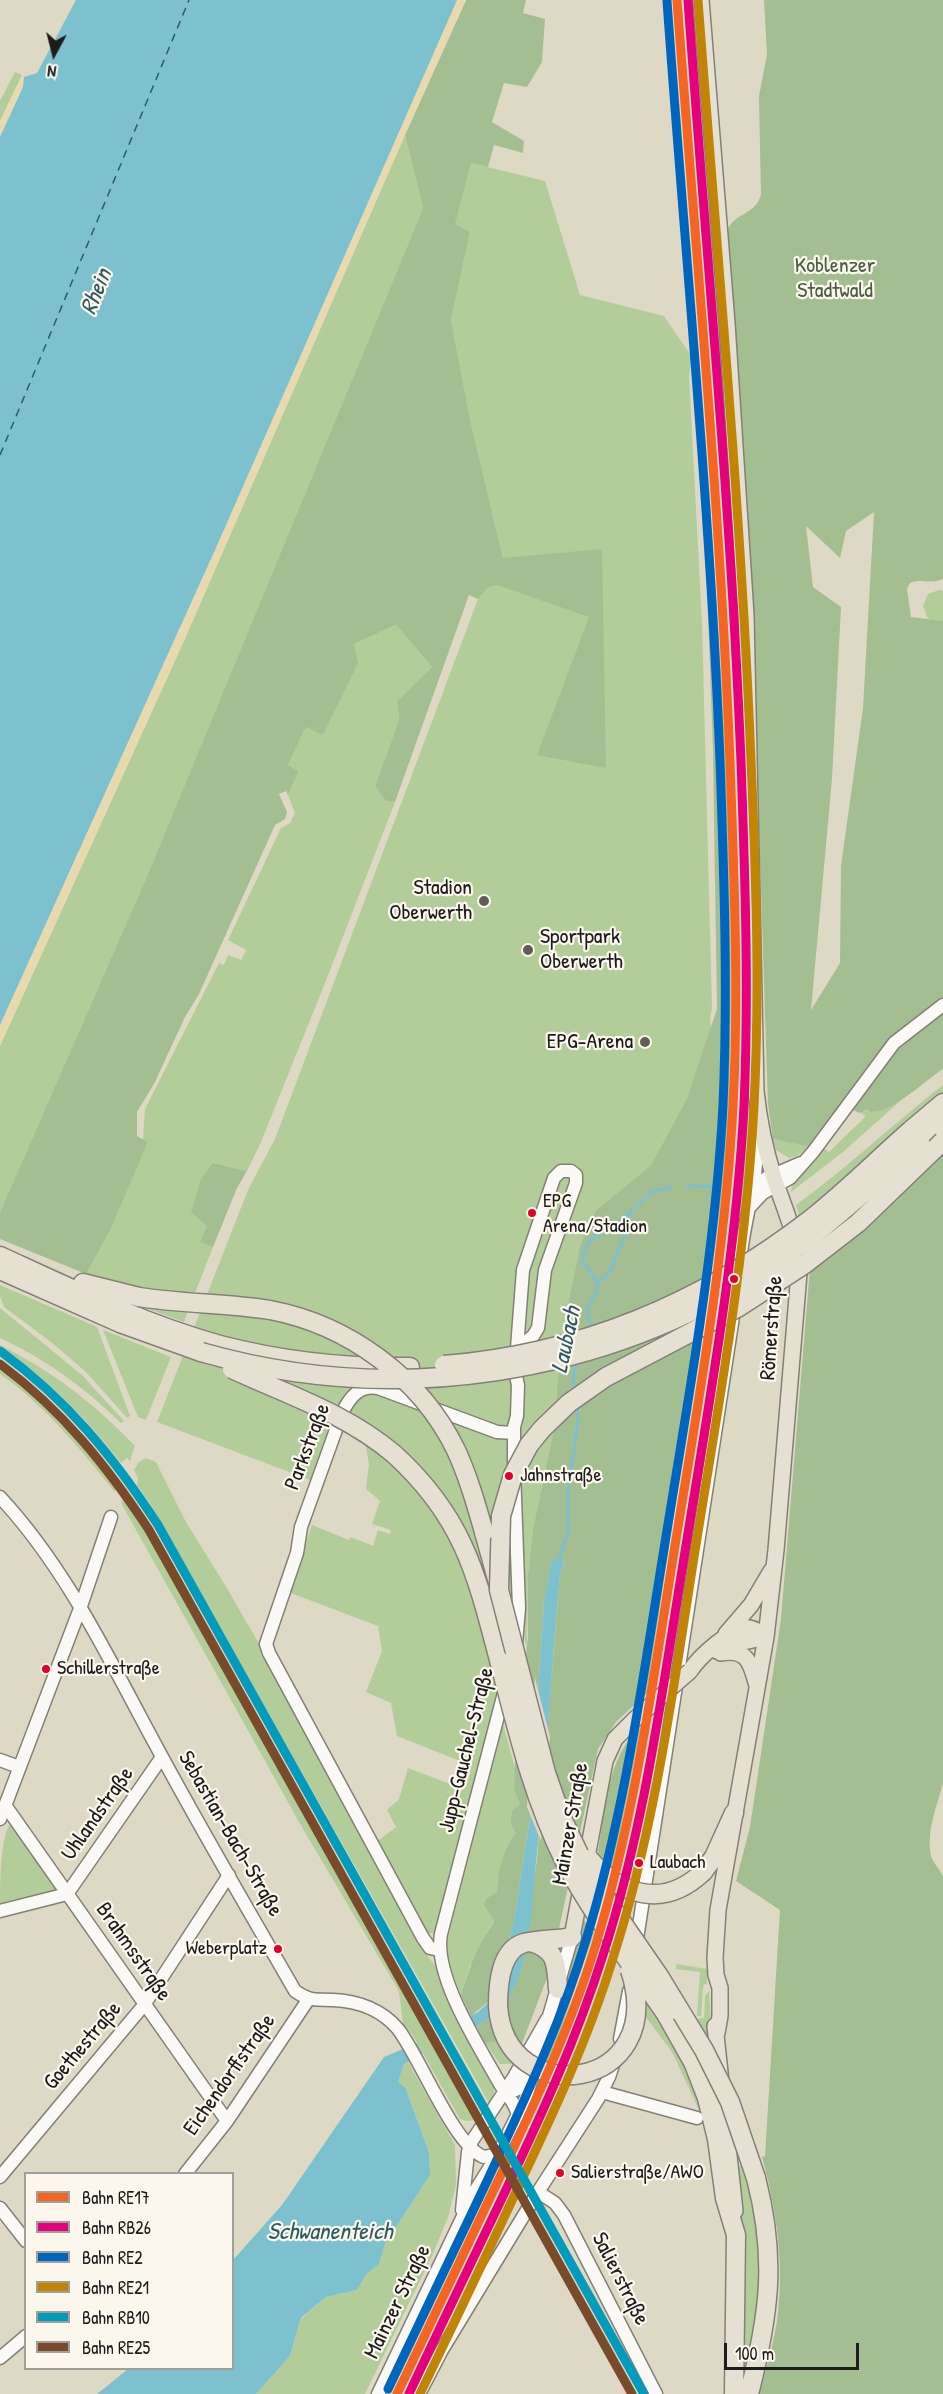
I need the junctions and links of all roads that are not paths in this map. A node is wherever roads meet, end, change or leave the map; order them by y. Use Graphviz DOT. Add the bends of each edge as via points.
graph roads {
  1 [pos="701,0"];
  2 [pos="943,1005"];
  3 [pos="943,1103"];
  4 [pos="943,1121"];
  5 [pos="761,1132"];
  6 [pos="943,1141"];
  7 [pos="775,1180"];
  8 [pos="753,1189"];
  9 [pos="747,1210"];
  10 [pos="0,1249"];
  11 [pos="0,1256"];
  12 [pos="0,1270"];
  13 [pos="517,1348"];
  14 [pos="201,1352"];
  15 [pos="514,1430"];
  16 [pos="0,1497"];
  17 [pos="111,1517"];
  18 [pos="774,1566"];
  19 [pos="500,1590"];
  20 [pos="81,1606"];
  21 [pos="766,1637"];
  22 [pos="723,1640"];
  23 [pos="712,1654"];
  24 [pos="690,1671"];
  25 [pos="758,1689"];
  26 [pos="162,1757"];
  27 [pos="0,1760"];
  28 [pos="19,1767"];
  29 [pos="5,1805"];
  30 [pos="734,1813"];
  31 [pos="0,1819"];
  32 [pos="570,1837"];
  33 [pos="229,1875"];
  34 [pos="67,1894"];
  35 [pos="0,1911"];
  36 [pos="560,1944"];
  37 [pos="439,1950"];
  38 [pos="625,1957"];
  39 [pos="558,1989"];
  40 [pos="308,2000"];
  41 [pos="144,2005"];
  42 [pos="549,2016"];
  43 [pos="522,2062"];
  44 [pos="536,2065"];
  45 [pos="492,2068"];
  46 [pos="505,2091"];
  47 [pos="602,2092"];
  48 [pos="447,2113"];
  49 [pos="518,2116"];
  50 [pos="697,2118"];
  51 [pos="227,2121"];
  52 [pos="478,2130"];
  53 [pos="470,2148"];
  54 [pos="498,2154"];
  55 [pos="187,2172"];
  56 [pos="0,2177"];
  57 [pos="538,2192"];
  58 [pos="0,2208"];
  59 [pos="458,2229"];
  60 [pos="736,2235"];
  61 [pos="24,2238"];
  62 [pos="734,2325"];
  63 [pos="24,2339"];
  64 [pos="0,2358"];
  65 [pos="378,2394"];
  66 [pos="419,2394"];
  67 [pos="656,2394"];
  68 [pos="724,2394"];
  69 [pos="734,2394"];
  70 [pos="749,2394"];
  1 -- 5 [label="main road, Römerstraße" via="746,615 754,1044"];
  2 -- 7 [label="street" via="894,1043 790,1178"];
  3 -- 11 [label="highway, bridge" via="814,1216 728,1276 670,1306 598,1335 487,1361 366,1367 244,1350 142,1318"];
  4 -- 14 [label="highway, bridge" via="847,1207 771,1266 686,1314 594,1350 493,1372 396,1380 294,1373"];
  5 -- 7 [label="main road, Römerstraße"];
  5 -- 8 [label="street"];
  6 -- 19 [label="highway, bridge" via="858,1223 805,1264 739,1307 606,1377 558,1413 529,1445 508,1487 500,1531"];
  7 -- 8 [label="street" via="759,1182"];
  7 -- 9 [label="street"];
  7 -- 18 [label="main road, Römerstraße" via="797,1248 799,1274"];
  8 -- 9 [label="street"];
  9 -- 47 [label="street" via="724,1386 627,1999 617,2053"];
  10 -- 19 [label="highway, bridge" via="66,1278 123,1294 287,1314 322,1326 368,1350 407,1383 447,1434 470,1485"];
  12 -- 14 [label="highway" via="120,1323"];
  13 -- 13 [label="street, Jupp-Gauchel-Straße" via="533,1336 540,1324 545,1270 576,1183 576,1175 571,1171 561,1171 554,1178 524,1266"];
  13 -- 15 [label="street, Jupp-Gauchel-Straße" via="511,1404"];
  14 -- 38 [label="highway, bridge" via="354,1425 383,1444 440,1503 467,1551 477,1579 527,1766 548,1825 566,1864"];
  15 -- 37 [label="street, Jupp-Gauchel-Straße" via="518,1636"];
  15 -- 37 [label="street, Parkstraße" via="497,1432 378,1388 363,1389 352,1396 342,1413 301,1527 297,1553 266,1644 423,1938 430,1948"];
  16 -- 20 [label="street, Sebastian-Bach-Straße" via="38,1542"];
  17 -- 20 [label="street"];
  18 -- 21 [label="main road, Römerstraße"];
  18 -- 22 [label="main road" via="751,1605"];
  19 -- 32 [label="highway, bridge" via="546,1773"];
  20 -- 26 [label="street, Sebastian-Bach-Straße"];
  20 -- 28 [label="street"];
  21 -- 22 [label="main road, Mainzer Straße" via="746,1628"];
  21 -- 23 [label="main road, Mainzer Straße" via="730,1645"];
  21 -- 25 [label="main road, Römerstraße"];
  22 -- 24 [label="main road, Mainzer Straße"];
  23 -- 24 [label="main road, Mainzer Straße"];
  23 -- 25 [label="main road" via="731,1651 744,1656"];
  24 -- 36 [label="main road, Mainzer Straße, bridge" via="615,1739 605,1761"];
  25 -- 30 [label="main road, Römerstraße"];
  26 -- 33 [label="street, Sebastian-Bach-Straße"];
  26 -- 34 [label="street, Uhlandstraße"];
  27 -- 28 [label="street"];
  28 -- 29 [label="street"];
  29 -- 31 [label="street"];
  29 -- 34 [label="street, Brahmsstraße"];
  30 -- 32 [label="highway, bridge" via="703,1872 671,1892 650,1894 631,1890 607,1878"];
  30 -- 60 [label="main road, Römerstraße" via="718,1910 716,1975 720,1988 717,2033"];
  32 -- 70 [label="highway, bridge" via="595,1884 659,1976 704,2050 730,2102 756,2178 770,2265 761,2346"];
  33 -- 40 [label="street, Sebastian-Bach-Straße" via="295,1991"];
  33 -- 41 [label="street, Goethestraße"];
  34 -- 35 [label="street"];
  34 -- 41 [label="street, Brahmsstraße"];
  36 -- 38 [label="highway, bridge" via="531,1942 517,1947 504,1966 498,1993 500,2019 509,2043 538,2069 556,2075 596,2070 627,2043 636,2023 638,2003"];
  36 -- 39 [label="street, Mainzer Straße"];
  36 -- 39 [label="highway" via="556,1966"];
  37 -- 45 [label="street, Jupp-Gauchel-Straße" via="446,1977"];
  38 -- 60 [label="highway, bridge" via="666,2014 693,2062 707,2098 725,2198"];
  39 -- 42 [label="street, Mainzer Straße"];
  40 -- 48 [label="street" via="360,2004 383,2014 407,2042"];
  40 -- 51 [label="street, Eichendorffstraße"];
  41 -- 51 [label="street, Brahmsstraße"];
  41 -- 56 [label="street, Goethestraße"];
  42 -- 43 [label="street, Mainzer Straße"];
  42 -- 44 [label="street, Mainzer Straße"];
  43 -- 45 [label="street" via="506,2071"];
  43 -- 46 [label="street, Mainzer Straße"];
  44 -- 46 [label="street, Mainzer Straße" via="516,2090"];
  44 -- 49 [label="street, Mainzer Straße"];
  45 -- 46 [label="street, Jupp-Gauchel-Straße"];
  46 -- 49 [label="street, Jupp-Gauchel-Straße"];
  46 -- 52 [label="street, Mainzer Straße"];
  47 -- 50 [label="street"];
  47 -- 57 [label="street"];
  48 -- 52 [label="street" via="464,2129"];
  48 -- 53 [label="street"];
  49 -- 54 [label="street, Mainzer Straße"];
  51 -- 55 [label="street, Eichendorffstraße"];
  52 -- 53 [label="street, Mainzer Straße"];
  53 -- 54 [label="street" via="484,2157"];
  53 -- 59 [label="street, Mainzer Straße"];
  54 -- 59 [label="street, Mainzer Straße"];
  57 -- 66 [label="street"];
  57 -- 67 [label="street, Salierstraße" via="555,2203 564,2215"];
  58 -- 61 [label="street"];
  59 -- 65 [label="street, Mainzer Straße"];
  60 -- 62 [label="highway"];
  62 -- 68 [label="highway" via="727,2351"];
  62 -- 69 [label="highway"];
  63 -- 64 [label="street"];
}
